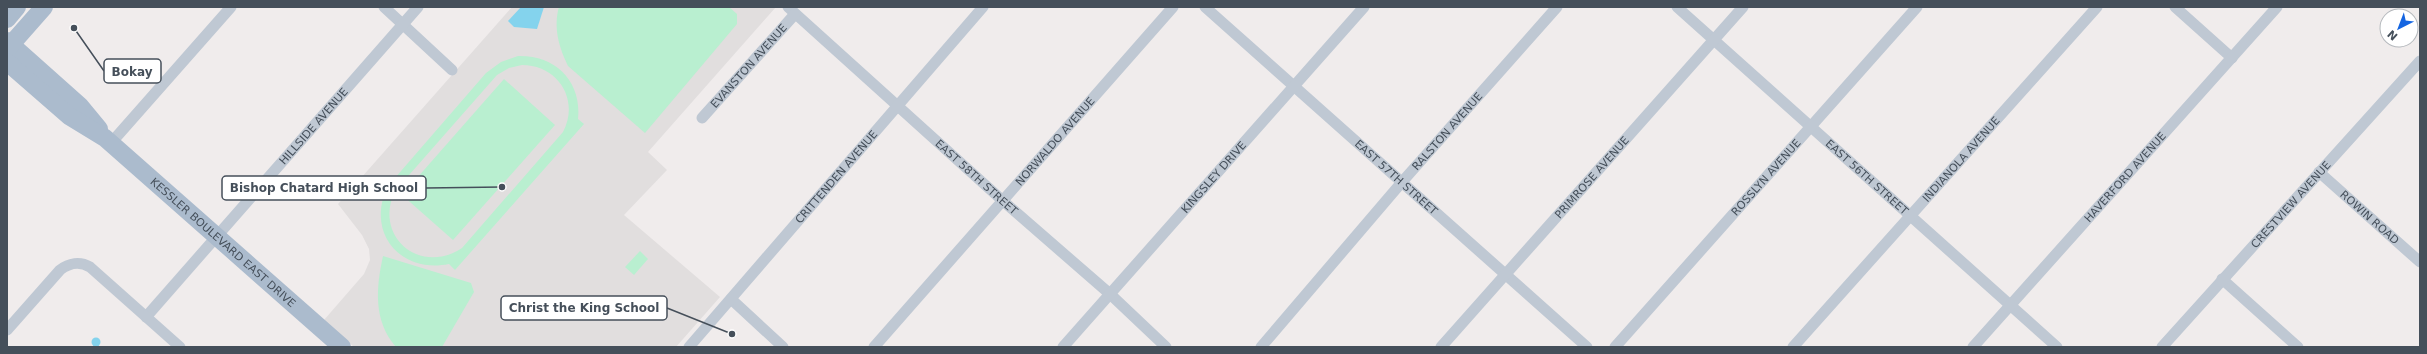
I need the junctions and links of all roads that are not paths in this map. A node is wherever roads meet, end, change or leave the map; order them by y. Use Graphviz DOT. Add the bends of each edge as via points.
graph roads {
  1 [pos="17,7"];
  2 [pos="44,7"];
  3 [pos="231,7"];
  4 [pos="384,7"];
  5 [pos="418,7"];
  6 [pos="983,7"];
  7 [pos="1174,7"];
  8 [pos="1205,7"];
  9 [pos="1364,7"];
  10 [pos="1557,7"];
  11 [pos="1677,7"];
  12 [pos="1743,7"];
  13 [pos="1917,7"];
  14 [pos="2096,7"];
  15 [pos="2175,7"];
  16 [pos="2277,7"];
  17 [pos="792,11"];
  18 [pos="7,18"];
  19 [pos="403,24"];
  20 [pos="1714,40"];
  21 [pos="8,49"];
  22 [pos="2232,58"];
  23 [pos="2420,61"];
  24 [pos="452,70"];
  25 [pos="2416,74"];
  26 [pos="1294,86"];
  27 [pos="898,104"];
  28 [pos="702,118"];
  29 [pos="1810,126"];
  30 [pos="108,141"];
  31 [pos="2319,172"];
  32 [pos="1402,182"];
  33 [pos="1003,201"];
  34 [pos="1909,216"];
  35 [pos="216,236"];
  36 [pos="2420,262"];
  37 [pos="1505,274"];
  38 [pos="2222,279"];
  39 [pos="1110,294"];
  40 [pos="731,299"];
  41 [pos="2010,305"];
  42 [pos="146,317"];
  43 [pos="7,330"];
  44 [pos="180,347"];
  45 [pos="342,347"];
  46 [pos="689,347"];
  47 [pos="783,347"];
  48 [pos="874,347"];
  49 [pos="1063,347"];
  50 [pos="1166,347"];
  51 [pos="1261,347"];
  52 [pos="1441,347"];
  53 [pos="1587,347"];
  54 [pos="1615,347"];
  55 [pos="1793,347"];
  56 [pos="1972,347"];
  57 [pos="2057,347"];
  58 [pos="2162,347"];
  59 [pos="2298,347"];
  1 -- 18 [label="main road"];
  2 -- 21 [label="main road"];
  3 -- 30 [label="street"];
  4 -- 19 [label="street"];
  5 -- 19 [label="street, HILLSIDE AVENUE"];
  6 -- 27 [label="street, CRITTENDEN AVENUE"];
  7 -- 33 [label="street, NORWALDO AVENUE"];
  8 -- 26 [label="street, EAST 57TH STREET"];
  9 -- 26 [label="street, KINGSLEY DRIVE"];
  10 -- 32 [label="street, RALSTON AVENUE"];
  11 -- 20 [label="street, EAST 56TH STREET"];
  12 -- 20 [label="street, PRIMROSE AVENUE"];
  13 -- 29 [label="street, ROSSLYN AVENUE"];
  14 -- 34 [label="street, INDIANOLA AVENUE"];
  15 -- 22 [label="street"];
  16 -- 22 [label="street, HAVERFORD AVENUE"];
  17 -- 27 [label="street, EAST 58TH STREET"];
  17 -- 28 [label="street, EVANSTON AVENUE"];
  19 -- 24 [label="street"];
  19 -- 35 [label="street, HILLSIDE AVENUE"];
  20 -- 29 [label="street, EAST 56TH STREET"];
  20 -- 37 [label="street, PRIMROSE AVENUE"];
  21 -- 30 [label="main road, KESSLER BOULEVARD EAST DRIVE" via="80,106"];
  22 -- 41 [label="street, HAVERFORD AVENUE"];
  23 -- 25 [label="street, CRESTVIEW AVENUE"];
  25 -- 31 [label="street, CRESTVIEW AVENUE"];
  26 -- 32 [label="street, EAST 57TH STREET"];
  26 -- 39 [label="street, KINGSLEY DRIVE"];
  27 -- 33 [label="street, EAST 58TH STREET"];
  27 -- 40 [label="street, CRITTENDEN AVENUE"];
  29 -- 34 [label="street, EAST 56TH STREET"];
  29 -- 54 [label="street, ROSSLYN AVENUE"];
  30 -- 35 [label="main road, KESSLER BOULEVARD EAST DRIVE"];
  31 -- 36 [label="street, ROWIN ROAD"];
  31 -- 38 [label="street, CRESTVIEW AVENUE"];
  32 -- 37 [label="street, EAST 57TH STREET"];
  32 -- 51 [label="street, RALSTON AVENUE"];
  33 -- 39 [label="street, EAST 58TH STREET"];
  33 -- 48 [label="street, NORWALDO AVENUE"];
  34 -- 41 [label="street, EAST 56TH STREET"];
  34 -- 55 [label="street, INDIANOLA AVENUE"];
  35 -- 42 [label="street, HILLSIDE AVENUE"];
  35 -- 45 [label="main road, KESSLER BOULEVARD EAST DRIVE"];
  37 -- 52 [label="street, PRIMROSE AVENUE"];
  37 -- 53 [label="street, EAST 57TH STREET"];
  38 -- 58 [label="street, CRESTVIEW AVENUE"];
  38 -- 59 [label="street"];
  39 -- 49 [label="street, KINGSLEY DRIVE"];
  39 -- 50 [label="street, EAST 58TH STREET"];
  40 -- 46 [label="street, CRITTENDEN AVENUE"];
  40 -- 47 [label="street"];
  41 -- 56 [label="street, HAVERFORD AVENUE"];
  41 -- 57 [label="street, EAST 56TH STREET"];
  42 -- 43 [label="street" via="90,268 76,264 60,270"];
  42 -- 44 [label="street"];
}
